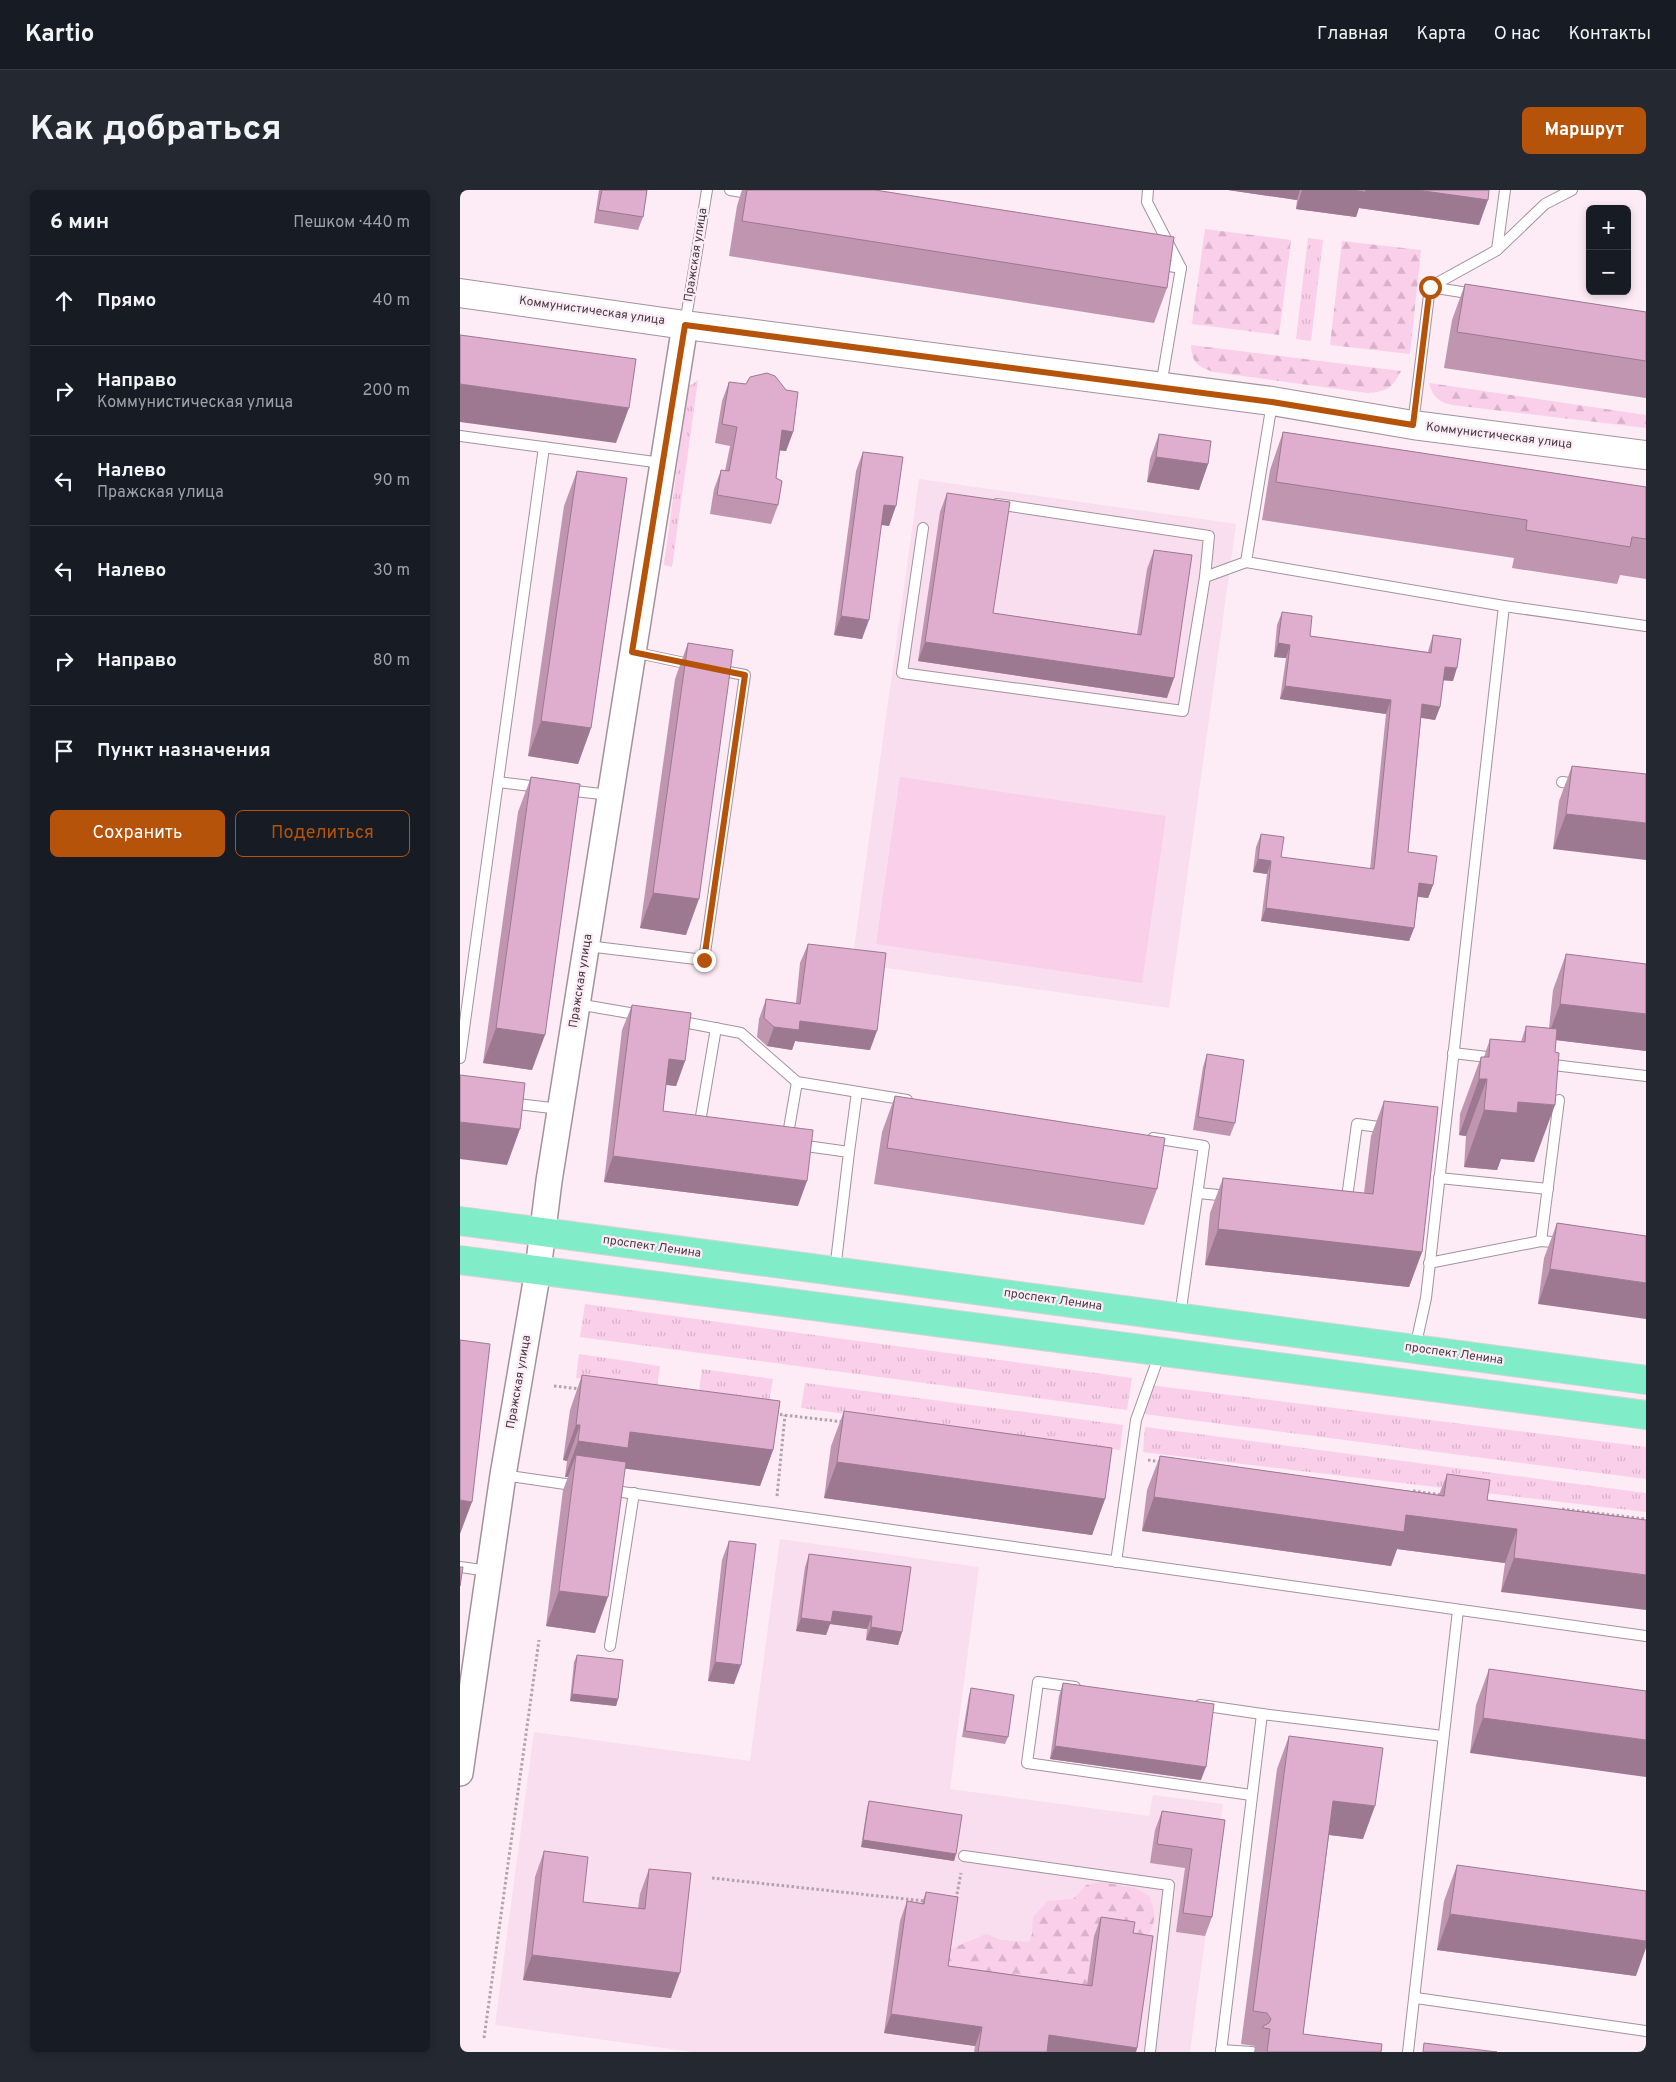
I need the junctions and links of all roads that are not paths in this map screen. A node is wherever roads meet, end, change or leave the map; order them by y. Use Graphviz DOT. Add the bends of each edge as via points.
graph roads {
  1 [pos="707,190"];
  2 [pos="730,190"];
  3 [pos="1148,190"];
  4 [pos="1505,190"];
  5 [pos="1572,190"];
  6 [pos="769,197"];
  7 [pos="1497,250"];
  8 [pos="1152,263"];
  9 [pos="1182,268"];
  10 [pos="1430,287"];
  11 [pos="460,292"];
  12 [pos="1489,296"];
  13 [pos="685,325"];
  14 [pos="1161,387"];
  15 [pos="1272,402"];
  16 [pos="1413,425"];
  17 [pos="460,436"];
  18 [pos="544,447"];
  19 [pos="1646,455"];
  20 [pos="663,463"];
  21 [pos="986,502"];
  22 [pos="923,528"];
  23 [pos="1246,562"];
  24 [pos="1205,577"];
  25 [pos="1504,606"];
  26 [pos="1646,626"];
  27 [pos="632,652"];
  28 [pos="498,782"];
  29 [pos="1562,782"];
  30 [pos="1590,786"];
  31 [pos="610,795"];
  32 [pos="586,946"];
  33 [pos="464,1001"];
  34 [pos="577,1004"];
  35 [pos="652,1017"];
  36 [pos="670,1020"];
  37 [pos="716,1028"];
  38 [pos="1453,1053"];
  39 [pos="460,1058"];
  40 [pos="1511,1060"];
  41 [pos="1530,1062"];
  42 [pos="1646,1076"];
  43 [pos="797,1082"];
  44 [pos="858,1092"];
  45 [pos="1559,1100"];
  46 [pos="496,1101"];
  47 [pos="915,1101"];
  48 [pos="560,1109"];
  49 [pos="1396,1129"];
  50 [pos="708,1137"];
  51 [pos="1146,1137"];
  52 [pos="850,1152"];
  53 [pos="1439,1178"];
  54 [pos="1548,1188"];
  55 [pos="1198,1193"];
  56 [pos="1237,1197"];
  57 [pos="1336,1207"];
  58 [pos="460,1221"];
  59 [pos="542,1232"];
  60 [pos="1541,1240"];
  61 [pos="1570,1244"];
  62 [pos="460,1260"];
  63 [pos="1429,1263"];
  64 [pos="538,1270"];
  65 [pos="835,1271"];
  66 [pos="1180,1317"];
  67 [pos="1415,1349"];
  68 [pos="1161,1351"];
  69 [pos="1646,1380"];
  70 [pos="1646,1415"];
  71 [pos="503,1475"];
  72 [pos="634,1494"];
  73 [pos="1116,1562"];
  74 [pos="460,1567"];
  75 [pos="490,1571"];
  76 [pos="1458,1610"];
  77 [pos="1646,1636"];
  78 [pos="610,1646"];
  79 [pos="1086,1689"];
  80 [pos="1193,1704"];
  81 [pos="1262,1714"];
  82 [pos="1443,1736"];
  83 [pos="460,1773"];
  84 [pos="1252,1795"];
  85 [pos="964,1856"];
  86 [pos="1416,1998"];
  87 [pos="1646,2031"];
  88 [pos="1221,2051"];
  89 [pos="1150,2052"];
  90 [pos="1252,2052"];
  91 [pos="1408,2052"];
  1 -- 13 [label="lane, Пражская улица"];
  2 -- 6 [label="lane"];
  3 -- 9 [label="lane" via="1147,202"];
  4 -- 7 [label="lane"];
  5 -- 7 [label="lane" via="1545,204"];
  7 -- 10 [label="lane"];
  8 -- 9 [label="lane"];
  9 -- 14 [label="lane"];
  10 -- 12 [label="lane"];
  10 -- 16 [label="lane"];
  11 -- 13 [label="main road, Коммунистическая улица"];
  13 -- 14 [label="main road, Коммунистическая улица"];
  13 -- 20 [label="street, Пражская улица"];
  14 -- 15 [label="main road, Коммунистическая улица"];
  15 -- 16 [label="main road, Коммунистическая улица"];
  15 -- 23 [label="lane"];
  16 -- 19 [label="main road, Коммунистическая улица"];
  17 -- 18 [label="lane"];
  18 -- 20 [label="lane"];
  18 -- 28 [label="lane"];
  20 -- 27 [label="street, Пражская улица"];
  21 -- 24 [label="lane" via="1210,536"];
  22 -- 24 [label="lane" via="902,673 1183,711"];
  23 -- 24 [label="lane"];
  23 -- 25 [label="lane"];
  25 -- 26 [label="lane"];
  25 -- 38 [label="lane"];
  27 -- 31 [label="street, Пражская улица"];
  27 -- 32 [label="lane" via="745,675 704,960"];
  28 -- 31 [label="lane"];
  28 -- 33 [label="lane"];
  29 -- 30 [label="lane"];
  31 -- 32 [label="street, Пражская улица"];
  32 -- 34 [label="street, Пражская улица"];
  33 -- 39 [label="lane"];
  34 -- 35 [label="lane"];
  34 -- 48 [label="street, Пражская улица"];
  36 -- 37 [label="lane"];
  37 -- 43 [label="lane" via="741,1033"];
  37 -- 50 [label="lane" via="698,1136"];
  38 -- 40 [label="lane"];
  38 -- 53 [label="lane" via="1439,1135"];
  41 -- 42 [label="lane"];
  43 -- 44 [label="lane"];
  43 -- 52 [label="lane" via="782,1144"];
  44 -- 47 [label="lane"];
  44 -- 52 [label="lane"];
  45 -- 54 [label="lane"];
  46 -- 48 [label="lane"];
  48 -- 59 [label="street, Пражская улица"];
  49 -- 57 [label="lane" via="1357,1124 1346,1208"];
  51 -- 55 [label="lane" via="1204,1146"];
  52 -- 65 [label="lane"];
  53 -- 54 [label="lane"];
  53 -- 63 [label="lane"];
  54 -- 60 [label="lane"];
  55 -- 56 [label="lane"];
  55 -- 66 [label="lane"];
  58 -- 59 [label="main road, проспект Ленина"];
  59 -- 64 [label="street, Пражская улица"];
  59 -- 65 [label="main road, проспект Ленина"];
  60 -- 61 [label="lane"];
  60 -- 63 [label="lane"];
  62 -- 64 [label="main road"];
  63 -- 67 [label="lane" via="1426,1298"];
  64 -- 68 [label="main road"];
  64 -- 71 [label="street, Пражская улица"];
  65 -- 66 [label="main road, проспект Ленина"];
  66 -- 67 [label="main road, проспект Ленина"];
  67 -- 69 [label="main road, проспект Ленина"];
  68 -- 70 [label="main road"];
  68 -- 73 [label="lane" via="1136,1420"];
  71 -- 72 [label="lane"];
  71 -- 75 [label="street, Пражская улица"];
  72 -- 73 [label="lane"];
  72 -- 78 [label="lane"];
  73 -- 76 [label="lane"];
  74 -- 75 [label="lane"];
  75 -- 83 [label="street, Пражская улица"];
  76 -- 77 [label="lane"];
  76 -- 82 [label="lane"];
  79 -- 84 [label="lane" via="1038,1682 1026,1763"];
  80 -- 81 [label="lane"];
  81 -- 82 [label="lane"];
  81 -- 84 [label="lane"];
  82 -- 86 [label="lane"];
  84 -- 88 [label="lane"];
  85 -- 89 [label="lane" via="1169,1886"];
  86 -- 87 [label="lane"];
  86 -- 91 [label="lane"];
  88 -- 90 [label="lane"];
}
